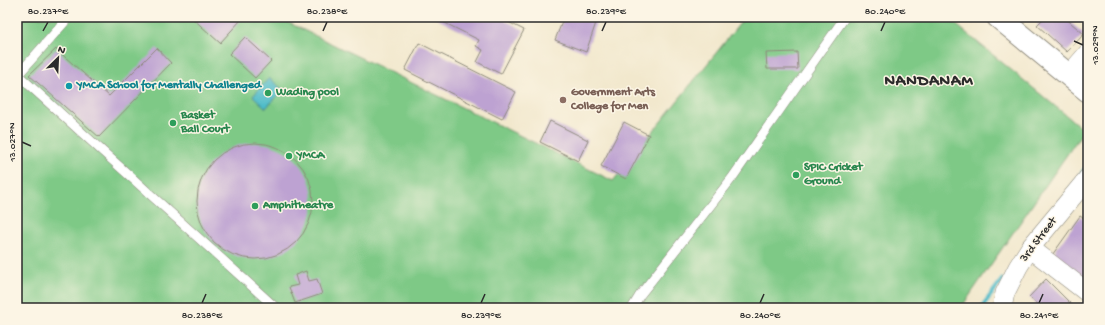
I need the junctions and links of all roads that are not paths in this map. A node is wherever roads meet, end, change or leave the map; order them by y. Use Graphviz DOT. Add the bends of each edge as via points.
graph roads {
  1 [pos="69,17"];
  2 [pos="845,17"];
  3 [pos="998,17"];
  4 [pos="1088,52"];
  5 [pos="17,75"];
  6 [pos="1069,76"];
  7 [pos="1088,91"];
  8 [pos="1088,178"];
  9 [pos="1030,248"];
  10 [pos="1088,293"];
  11 [pos="276,308"];
  12 [pos="632,308"];
  13 [pos="1002,308"];
  1 -- 5 [label="lane"];
  2 -- 12 [label="lane" via="732,178"];
  3 -- 6 [label="street"];
  4 -- 6 [label="street"];
  5 -- 11 [label="lane"];
  6 -- 7 [label="street"];
  8 -- 9 [label="street, 3rd Street"];
  9 -- 10 [label="street"];
  9 -- 13 [label="street, 3rd Street" via="1005,293"];
}
